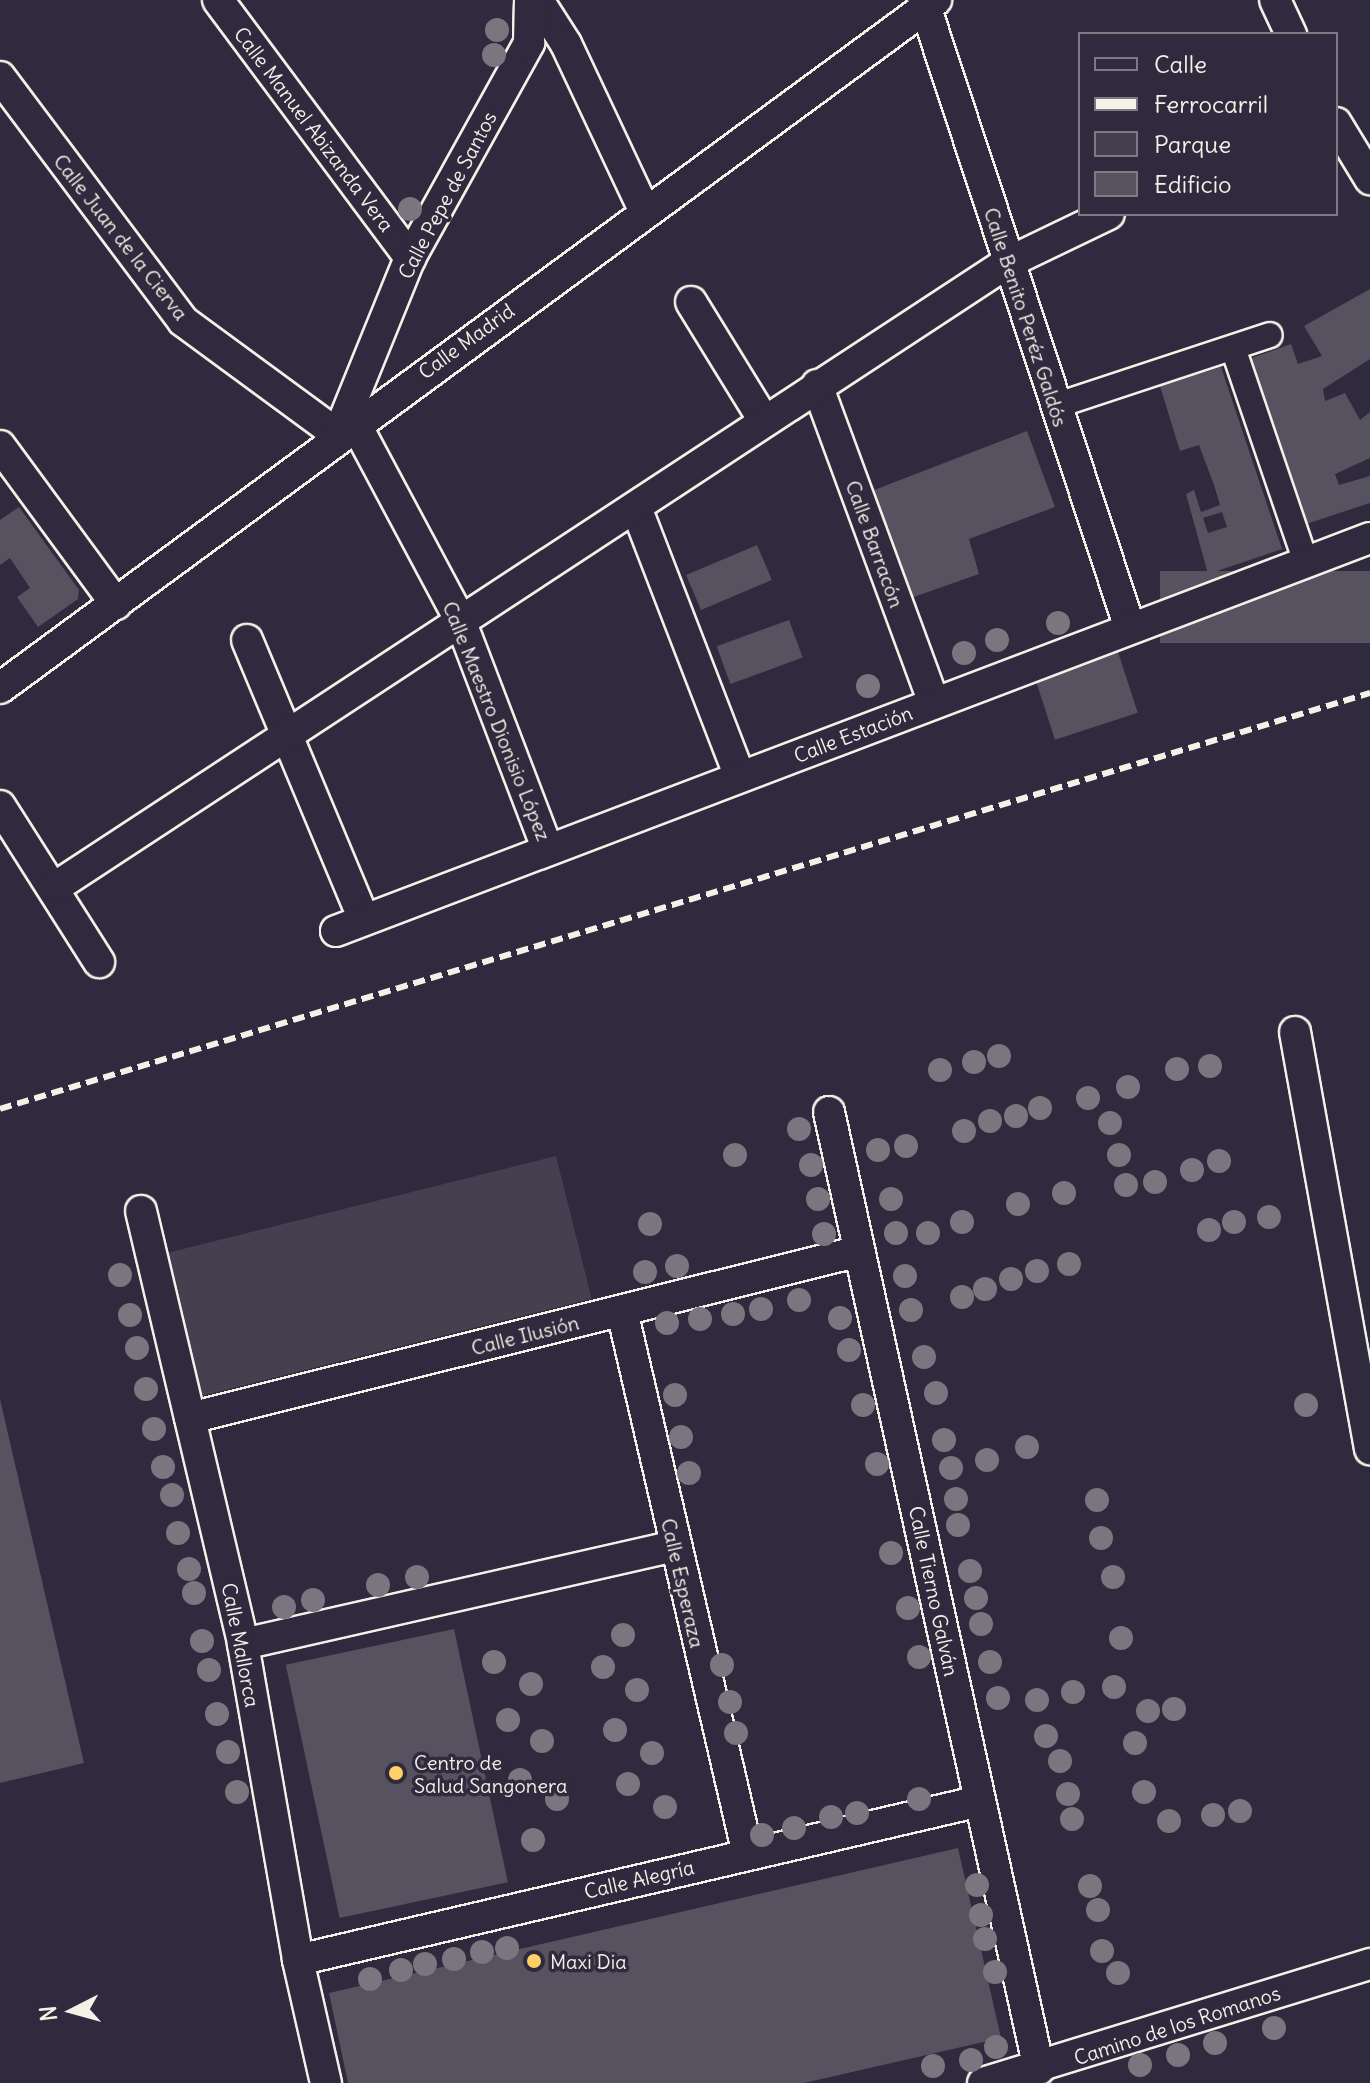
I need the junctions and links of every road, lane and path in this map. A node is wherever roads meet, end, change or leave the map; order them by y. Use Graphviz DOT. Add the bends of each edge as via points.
graph roads {
  1 [pos="218,0"];
  2 [pos="530,0"];
  3 [pos="538,0"];
  4 [pos="1275,0"];
  5 [pos="929,2"];
  6 [pos="1290,32"];
  7 [pos="0,77"];
  8 [pos="1338,126"];
  9 [pos="1369,175"];
  10 [pos="644,210"];
  11 [pos="1105,216"];
  12 [pos="410,258"];
  13 [pos="1007,263"];
  14 [pos="691,302"];
  15 [pos="1270,335"];
  16 [pos="1233,348"];
  17 [pos="817,385"];
  18 [pos="1055,406"];
  19 [pos="763,419"];
  20 [pos="346,429"];
  21 [pos="0,446"];
  22 [pos="637,510"];
  23 [pos="1370,538"];
  24 [pos="1306,563"];
  25 [pos="116,604"];
  26 [pos="460,620"];
  27 [pos="1130,628"];
  28 [pos="247,640"];
  29 [pos="0,688"];
  30 [pos="934,703"];
  31 [pos="285,737"];
  32 [pos="740,777"];
  33 [pos="0,806"];
  34 [pos="548,850"];
  35 [pos="54,888"];
  36 [pos="364,920"];
  37 [pos="336,931"];
  38 [pos="99,962"];
  39 [pos="1295,1032"];
  40 [pos="829,1112"];
  41 [pos="141,1211"];
  42 [pos="860,1251"];
  43 [pos="622,1311"];
  44 [pos="190,1418"];
  45 [pos="1370,1449"];
  46 [pos="674,1546"];
  47 [pos="243,1644"];
  48 [pos="980,1801"];
  49 [pos="748,1854"];
  50 [pos="298,1960"];
  51 [pos="1370,1964"];
  52 [pos="1039,2069"];
  53 [pos="988,2082"];
  54 [pos="326,2083"];
  1 -- 12 [label="street, Calle Manuel Abizanda Vera"];
  2 -- 12 [label="street, Calle Pepe de Santos" via="529,43"];
  3 -- 10 [label="street" via="566,44"];
  4 -- 6 [label="street"];
  5 -- 10 [label="street, Calle Madrid" via="839,75"];
  5 -- 13 [label="street, Calle Benito Peréz Galdós"];
  7 -- 20 [label="street, Calle Juan de la Cierva" via="183,321"];
  8 -- 9 [label="street"];
  10 -- 20 [label="street, Calle Madrid"];
  11 -- 13 [label="street"];
  12 -- 20 [label="street, Calle Pepe de Santos"];
  13 -- 17 [label="street"];
  13 -- 18 [label="street, Calle Benito Peréz Galdós"];
  14 -- 19 [label="street"];
  15 -- 16 [label="street"];
  16 -- 18 [label="street"];
  16 -- 24 [label="street"];
  17 -- 19 [label="street"];
  17 -- 30 [label="street, Calle Barracón"];
  18 -- 27 [label="street, Calle Benito Peréz Galdós"];
  19 -- 22 [label="street"];
  20 -- 25 [label="street, Calle Madrid"];
  20 -- 26 [label="street, Calle Maestro Dionisio López"];
  21 -- 25 [label="street"];
  22 -- 26 [label="street"];
  22 -- 32 [label="street"];
  23 -- 24 [label="street, Calle Estación"];
  24 -- 27 [label="street, Calle Estación"];
  25 -- 29 [label="street, Calle Madrid"];
  26 -- 31 [label="street"];
  26 -- 34 [label="street, Calle Maestro Dionisio López"];
  27 -- 30 [label="street, Calle Estación"];
  28 -- 31 [label="street"];
  30 -- 32 [label="street, Calle Estación"];
  31 -- 35 [label="street"];
  31 -- 36 [label="street"];
  32 -- 34 [label="street, Calle Estación"];
  33 -- 35 [label="street"];
  34 -- 36 [label="street, Calle Estación"];
  35 -- 38 [label="street"];
  36 -- 37 [label="street, Calle Estación"];
  39 -- 45 [label="street"];
  40 -- 42 [label="street, Calle Tierno Galván"];
  41 -- 44 [label="street, Calle Mallorca"];
  42 -- 43 [label="street, Calle Ilusión"];
  42 -- 48 [label="street, Calle Tierno Galván"];
  43 -- 44 [label="street, Calle Ilusión"];
  43 -- 46 [label="street, Calle Esperaza"];
  44 -- 47 [label="street, Calle Mallorca"];
  46 -- 47 [label="street"];
  46 -- 49 [label="street, Calle Esperaza"];
  47 -- 50 [label="street, Calle Mallorca"];
  48 -- 49 [label="street, Calle Alegría"];
  48 -- 52 [label="street, Calle Tierno Galván"];
  49 -- 50 [label="street, Calle Alegría"];
  50 -- 54 [label="street, Calle Mallorca"];
  51 -- 52 [label="street, Camino de los Romanos"];
  52 -- 53 [label="street, Camino de los Romanos"];
}
